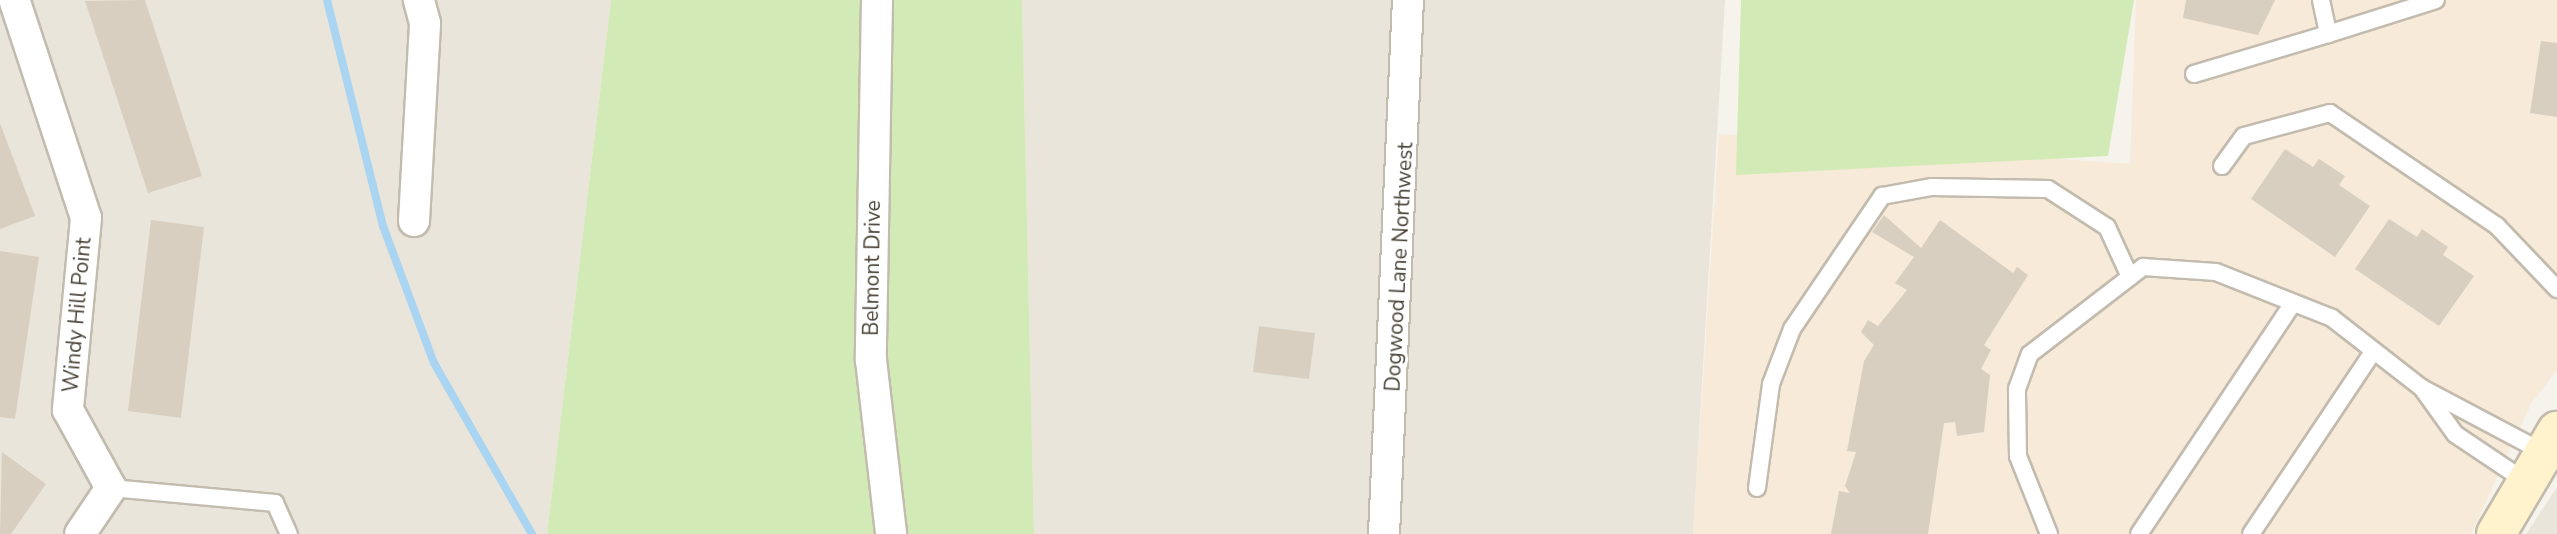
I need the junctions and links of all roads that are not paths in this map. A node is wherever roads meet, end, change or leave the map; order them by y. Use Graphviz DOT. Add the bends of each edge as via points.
graph roads {
  1 [pos="419,0"];
  2 [pos="877,0"];
  3 [pos="1408,0"];
  4 [pos="2321,0"];
  5 [pos="2436,0"];
  6 [pos="12,3"];
  7 [pos="2328,34"];
  8 [pos="2194,74"];
  9 [pos="2222,166"];
  10 [pos="414,221"];
  11 [pos="2130,277"];
  12 [pos="2557,289"];
  13 [pos="2293,303"];
  14 [pos="2372,353"];
  15 [pos="2422,388"];
  16 [pos="2542,455"];
  17 [pos="111,488"];
  18 [pos="1757,488"];
  19 [pos="80,534"];
  20 [pos="289,534"];
  21 [pos="891,534"];
  22 [pos="1384,534"];
  23 [pos="2049,534"];
  24 [pos="2139,534"];
  25 [pos="2251,534"];
  26 [pos="2496,534"];
  1 -- 10 [label="street" via="425,23"];
  2 -- 21 [label="street, Belmont Drive" via="871,360"];
  3 -- 22 [label="street, Dogwood Lane Northwest"];
  4 -- 7 [label="lane"];
  5 -- 7 [label="lane"];
  6 -- 17 [label="street, Windy Hill Point" via="86,218 68,410"];
  7 -- 8 [label="lane"];
  9 -- 12 [label="lane" via="2244,136 2330,113 2497,226"];
  11 -- 13 [label="lane" via="2143,267 2216,272"];
  11 -- 18 [label="lane" via="2107,227 2048,189 1932,187 1882,196 1792,328 1771,384"];
  11 -- 23 [label="lane" via="2030,354 2017,389 2018,456"];
  13 -- 14 [label="lane" via="2332,318"];
  13 -- 24 [label="lane"];
  14 -- 15 [label="lane"];
  14 -- 25 [label="lane"];
  15 -- 16 [label="lane"];
  15 -- 16 [label="lane" via="2455,434"];
  16 -- 26 [label="street"];
  17 -- 19 [label="street"];
  17 -- 20 [label="lane" via="275,503"];
}
